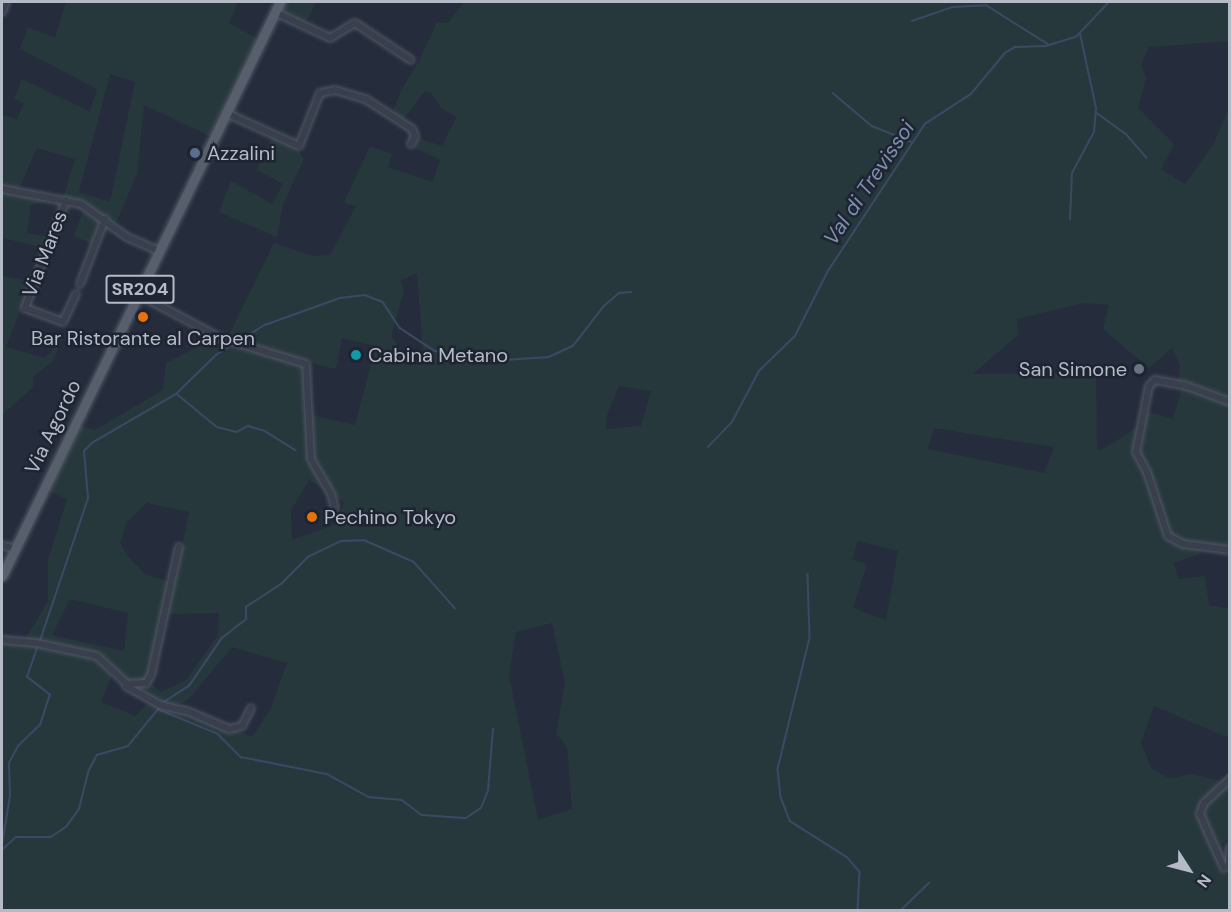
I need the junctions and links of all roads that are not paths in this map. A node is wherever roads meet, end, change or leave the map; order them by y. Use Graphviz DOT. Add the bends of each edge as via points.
graph roads {
  1 [pos="6,2"];
  2 [pos="280,2"];
  3 [pos="2,12"];
  4 [pos="275,12"];
  5 [pos="411,60"];
  6 [pos="226,113"];
  7 [pos="411,144"];
  8 [pos="2,189"];
  9 [pos="66,200"];
  10 [pos="105,219"];
  11 [pos="158,251"];
  12 [pos="80,284"];
  13 [pos="76,294"];
  14 [pos="138,294"];
  15 [pos="1230,402"];
  16 [pos="335,509"];
  17 [pos="2,544"];
  18 [pos="179,547"];
  19 [pos="15,549"];
  20 [pos="1230,550"];
  21 [pos="2,576"];
  22 [pos="2,640"];
  23 [pos="122,681"];
  24 [pos="251,708"];
  25 [pos="1230,779"];
  26 [pos="1230,847"];
  1 -- 3 [label="street"];
  2 -- 4 [label="main road, Via Agordo / SR204"];
  4 -- 5 [label="street" via="330,38 350,24 357,24"];
  4 -- 6 [label="main road, Via Agordo / SR204"];
  6 -- 7 [label="street" via="299,146 321,91 340,91 367,100 412,129 415,136"];
  6 -- 11 [label="main road, Via Agordo / SR204"];
  8 -- 9 [label="street, Via Mares"];
  9 -- 10 [label="street, Via Mares" via="90,208"];
  9 -- 13 [label="street, Via Mares" via="25,308 63,322"];
  10 -- 11 [label="street, Via Mares" via="127,237"];
  10 -- 12 [label="street"];
  11 -- 14 [label="main road, Via Agordo / SR204"];
  14 -- 16 [label="street" via="237,343 306,364 311,459 329,489"];
  14 -- 19 [label="main road, Via Agordo / SR204"];
  15 -- 20 [label="street" via="1187,386 1155,380 1147,397 1136,452 1147,472 1163,526 1178,543"];
  17 -- 19 [label="street"];
  18 -- 23 [label="street" via="150,678 139,685"];
  19 -- 21 [label="main road, Via Agordo / SR204"];
  22 -- 23 [label="street" via="39,643 100,657"];
  23 -- 24 [label="street" via="162,705 233,730 244,724"];
  25 -- 26 [label="street" via="1204,803 1200,814 1224,868 1229,865"];
}
